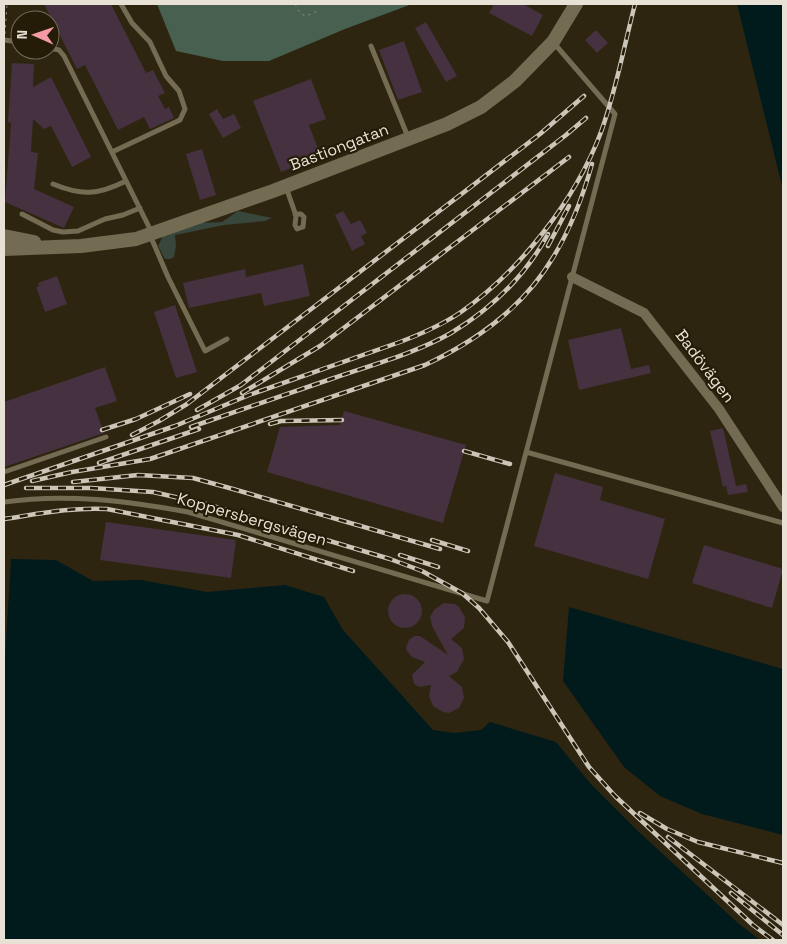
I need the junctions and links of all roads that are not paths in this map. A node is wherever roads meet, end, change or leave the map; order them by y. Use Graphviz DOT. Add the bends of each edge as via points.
graph roads {
  1 [pos="121,4"];
  2 [pos="576,4"];
  3 [pos="552,42"];
  4 [pos="371,46"];
  5 [pos="60,51"];
  6 [pos="409,140"];
  7 [pos="112,152"];
  8 [pos="126,182"];
  9 [pos="53,184"];
  10 [pos="286,186"];
  11 [pos="140,208"];
  12 [pos="22,214"];
  13 [pos="295,214"];
  14 [pos="151,234"];
  15 [pos="4,236"];
  16 [pos="70,246"];
  17 [pos="4,249"];
  18 [pos="572,277"];
  19 [pos="228,339"];
  20 [pos="106,437"];
  21 [pos="526,452"];
  22 [pos="4,472"];
  23 [pos="4,502"];
  24 [pos="783,507"];
  25 [pos="783,522"];
  1 -- 7 [label="lane" via="132,23 150,42 166,76 179,91 185,109 180,120"];
  2 -- 3 [label="main road, Bastiongatan"];
  3 -- 6 [label="main road, Bastiongatan" via="515,81 480,107"];
  3 -- 18 [label="lane" via="615,114"];
  4 -- 6 [label="lane"];
  5 -- 7 [label="lane"];
  6 -- 10 [label="main road, Bastiongatan"];
  7 -- 8 [label="lane"];
  8 -- 9 [label="lane" via="86,193"];
  8 -- 11 [label="lane"];
  10 -- 13 [label="lane"];
  10 -- 14 [label="main road, Bastiongatan"];
  11 -- 12 [label="lane" via="78,231 63,232"];
  11 -- 14 [label="lane"];
  14 -- 16 [label="main road, Bastiongatan" via="111,243"];
  14 -- 19 [label="lane" via="168,277 205,351"];
  15 -- 16 [label="main road, Bastiongatan"];
  16 -- 17 [label="main road, Bastiongatan"];
  18 -- 21 [label="lane"];
  18 -- 24 [label="street, Badövägen" via="644,312 719,409"];
  20 -- 22 [label="lane"];
  21 -- 23 [label="lane, Koppersbergsvägen" via="487,601 188,512 98,499"];
  21 -- 25 [label="lane"];
}
